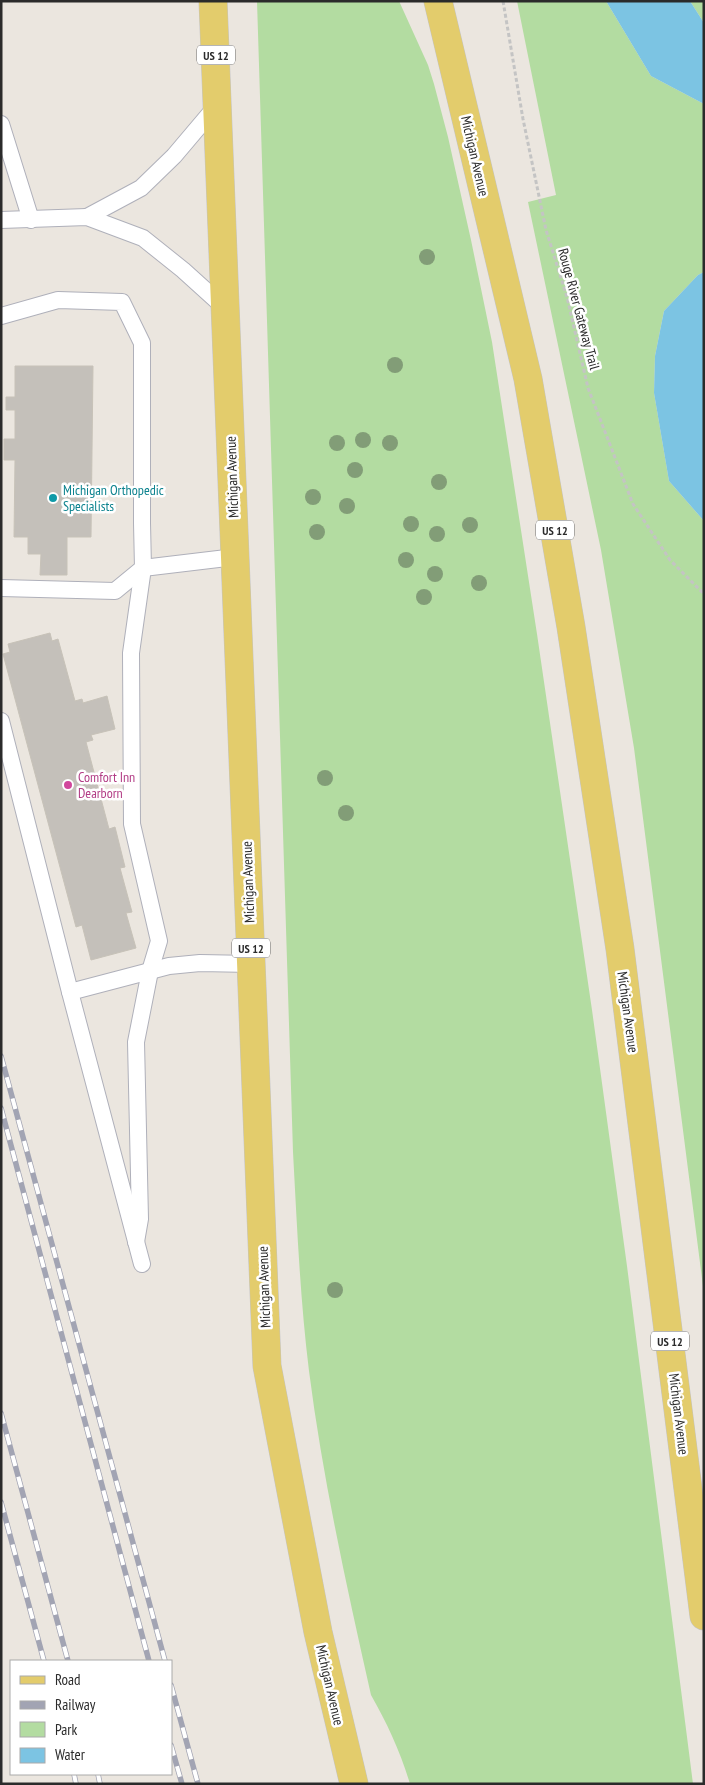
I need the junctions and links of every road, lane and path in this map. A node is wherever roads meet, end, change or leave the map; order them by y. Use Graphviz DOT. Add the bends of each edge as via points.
graph roads {
  1 [pos="213,1"];
  2 [pos="438,1"];
  3 [pos="503,1"];
  4 [pos="218,104"];
  5 [pos="1,124"];
  6 [pos="87,217"];
  7 [pos="1,220"];
  8 [pos="31,220"];
  9 [pos="225,308"];
  10 [pos="1,316"];
  11 [pos="236,557"];
  12 [pos="143,568"];
  13 [pos="1,588"];
  14 [pos="704,594"];
  15 [pos="1,721"];
  16 [pos="251,964"];
  17 [pos="150,971"];
  18 [pos="70,992"];
  19 [pos="136,1242"];
  20 [pos="142,1264"];
  21 [pos="704,1616"];
  22 [pos="354,1784"];
  1 -- 4 [label="main road, Michigan Avenue / US 12"];
  2 -- 21 [label="main road, Michigan Avenue / US 12" via="528,379 571,627 627,998"];
  3 -- 14 [label="path, Rouge River Gateway Trail" via="546,230 567,297 588,388 633,504 670,560"];
  4 -- 6 [label="lane" via="174,156 141,188"];
  4 -- 9 [label="main road, Michigan Avenue / US 12"];
  5 -- 8 [label="lane"];
  6 -- 8 [label="lane"];
  6 -- 9 [label="lane" via="143,238"];
  7 -- 8 [label="lane"];
  9 -- 11 [label="main road, Michigan Avenue / US 12"];
  10 -- 12 [label="lane" via="58,300 122,302 142,343"];
  11 -- 12 [label="lane"];
  11 -- 16 [label="main road, Michigan Avenue / US 12"];
  12 -- 13 [label="lane" via="115,591"];
  12 -- 17 [label="lane" via="131,653 132,824 159,941"];
  15 -- 18 [label="lane"];
  16 -- 17 [label="lane" via="200,963"];
  16 -- 22 [label="main road, Michigan Avenue / US 12" via="267,1366 318,1632"];
  17 -- 18 [label="lane"];
  17 -- 19 [label="lane" via="136,1042 140,1219"];
  18 -- 19 [label="lane"];
  19 -- 20 [label="lane"];
}
